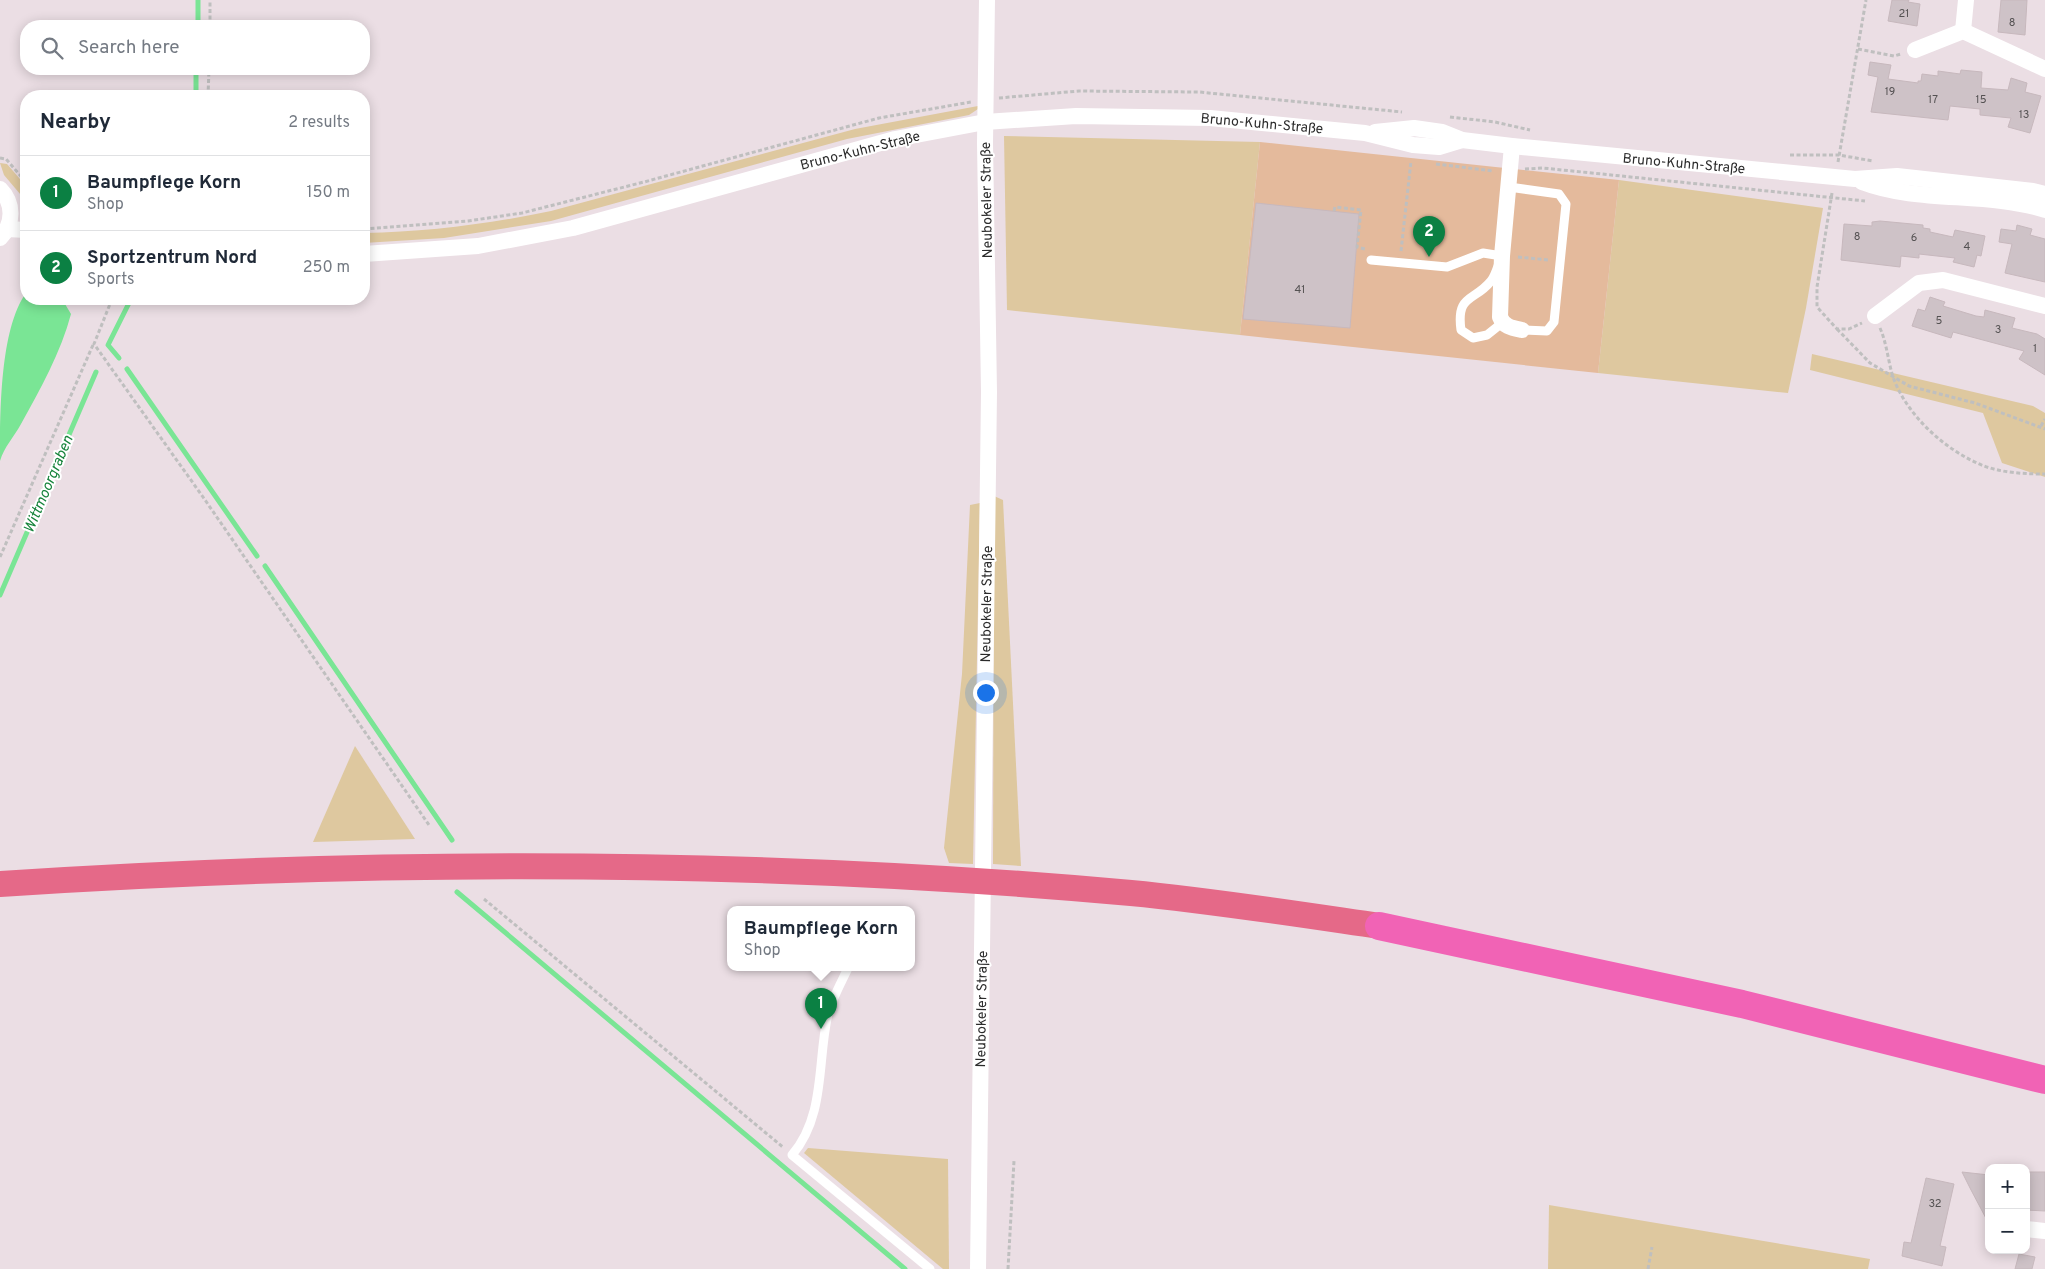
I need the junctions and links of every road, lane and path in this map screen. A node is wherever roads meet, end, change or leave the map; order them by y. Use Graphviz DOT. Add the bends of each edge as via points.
graph roads {
  1 [pos="210,0"];
  2 [pos="988,0"];
  3 [pos="1866,0"];
  4 [pos="1966,0"];
  5 [pos="210,20"];
  6 [pos="1963,31"];
  7 [pos="1858,49"];
  8 [pos="1915,50"];
  9 [pos="2045,69"];
  10 [pos="209,75"];
  11 [pos="208,90"];
  12 [pos="986,99"];
  13 [pos="1408,112"];
  14 [pos="1446,116"];
  15 [pos="985,122"];
  16 [pos="1515,126"];
  17 [pos="1512,146"];
  18 [pos="0,158"];
  19 [pos="1420,163"];
  20 [pos="1429,164"];
  21 [pos="1511,170"];
  22 [pos="20,175"];
  23 [pos="1836,177"];
  24 [pos="1855,179"];
  25 [pos="1509,187"];
  26 [pos="0,189"];
  27 [pos="2045,194"];
  28 [pos="1831,196"];
  29 [pos="1866,201"];
  30 [pos="10,207"];
  31 [pos="20,210"];
  32 [pos="2045,210"];
  33 [pos="1334,211"];
  34 [pos="370,229"];
  35 [pos="20,231"];
  36 [pos="4,233"];
  37 [pos="370,254"];
  38 [pos="1502,256"];
  39 [pos="1368,257"];
  40 [pos="1400,261"];
  41 [pos="1560,261"];
  42 [pos="110,305"];
  43 [pos="2045,306"];
  44 [pos="1875,316"];
  45 [pos="1502,323"];
  46 [pos="1837,329"];
  47 [pos="1522,330"];
  48 [pos="94,344"];
  49 [pos="1894,378"];
  50 [pos="2045,419"];
  51 [pos="2041,426"];
  52 [pos="2045,429"];
  53 [pos="2045,474"];
  54 [pos="0,557"];
  55 [pos="429,825"];
  56 [pos="0,877"];
  57 [pos="26,883"];
  58 [pos="0,884"];
  59 [pos="484,899"];
  60 [pos="1379,926"];
  61 [pos="847,971"];
  62 [pos="2045,1061"];
  63 [pos="2045,1080"];
  64 [pos="792,1154"];
  65 [pos="1014,1161"];
  66 [pos="2030,1229"];
  67 [pos="2045,1231"];
  68 [pos="1652,1247"];
  69 [pos="930,1269"];
  70 [pos="978,1269"];
  71 [pos="1008,1269"];
  72 [pos="1648,1269"];
  1 -- 5 [label="path"];
  2 -- 12 [label="street, Neubokeler Straße"];
  3 -- 7 [label="path"];
  4 -- 6 [label="street"];
  6 -- 8 [label="street"];
  6 -- 9 [label="street"];
  7 -- 8 [label="path" via="1894,56"];
  7 -- 23 [label="path"];
  10 -- 11 [label="path"];
  12 -- 13 [label="path" via="1078,91 1199,92"];
  12 -- 15 [label="street, Neubokeler Straße"];
  12 -- 34 [label="path" via="879,118 522,213"];
  14 -- 16 [label="path"];
  15 -- 17 [label="street, Bruno-Kuhn-Straße" via="1076,116 1181,117 1366,133 1414,128 1442,132 1462,140"];
  15 -- 37 [label="street, Bruno-Kuhn-Straße" via="895,139 573,228 478,246"];
  15 -- 70 [label="street, Neubokeler Straße" via="989,392"];
  17 -- 21 [label="street"];
  17 -- 23 [label="street, Bruno-Kuhn-Straße"];
  18 -- 22 [label="path" via="6,159"];
  19 -- 40 [label="path" via="1411,162"];
  20 -- 21 [label="path" via="1497,172"];
  21 -- 25 [label="street"];
  21 -- 28 [label="path" via="1543,168"];
  23 -- 24 [label="street, Bruno-Kuhn-Straße"];
  23 -- 28 [label="path"];
  24 -- 27 [label="street, Bruno-Kuhn-Straße" via="1897,176"];
  24 -- 32 [label="street, Bruno-Kuhn-Straße" via="1899,192 2002,202"];
  25 -- 38 [label="street"];
  25 -- 41 [label="lane" via="1559,194 1566,204"];
  26 -- 30 [label="street"];
  28 -- 29 [label="path"];
  28 -- 46 [label="path" via="1817,287 1817,307"];
  30 -- 31 [label="street"];
  30 -- 36 [label="street"];
  33 -- 39 [label="path" via="1335,207 1361,210 1357,247 1365,248"];
  35 -- 36 [label="street"];
  38 -- 40 [label="lane" via="1483,253 1447,267"];
  38 -- 41 [label="path"];
  38 -- 45 [label="street"];
  38 -- 45 [label="lane" via="1491,281 1466,300 1459,315 1461,330 1473,338 1487,335"];
  39 -- 40 [label="lane"];
  41 -- 47 [label="lane" via="1554,322 1547,330"];
  42 -- 48 [label="path"];
  43 -- 44 [label="street" via="1943,280 1919,284"];
  44 -- 46 [label="path" via="1848,329"];
  44 -- 49 [label="path"];
  45 -- 47 [label="street"];
  46 -- 49 [label="path" via="1870,363"];
  48 -- 54 [label="path"];
  48 -- 55 [label="path"];
  49 -- 51 [label="path" via="1909,386 1975,402"];
  49 -- 53 [label="path" via="1910,407 1929,430 1960,455 2006,471"];
  50 -- 51 [label="path"];
  51 -- 52 [label="path"];
  56 -- 57 [label="street"];
  57 -- 58 [label="main road"];
  57 -- 60 [label="main road" via="351,870 693,868 950,878 1126,893"];
  59 -- 64 [label="path"];
  60 -- 62 [label="highway" via="1497,942 1744,987"];
  60 -- 63 [label="highway" via="1742,1004"];
  61 -- 64 [label="lane" via="828,1013 815,1111"];
  64 -- 69 [label="lane"];
  65 -- 71 [label="path"];
  66 -- 67 [label="street"];
  68 -- 72 [label="path"];
}
